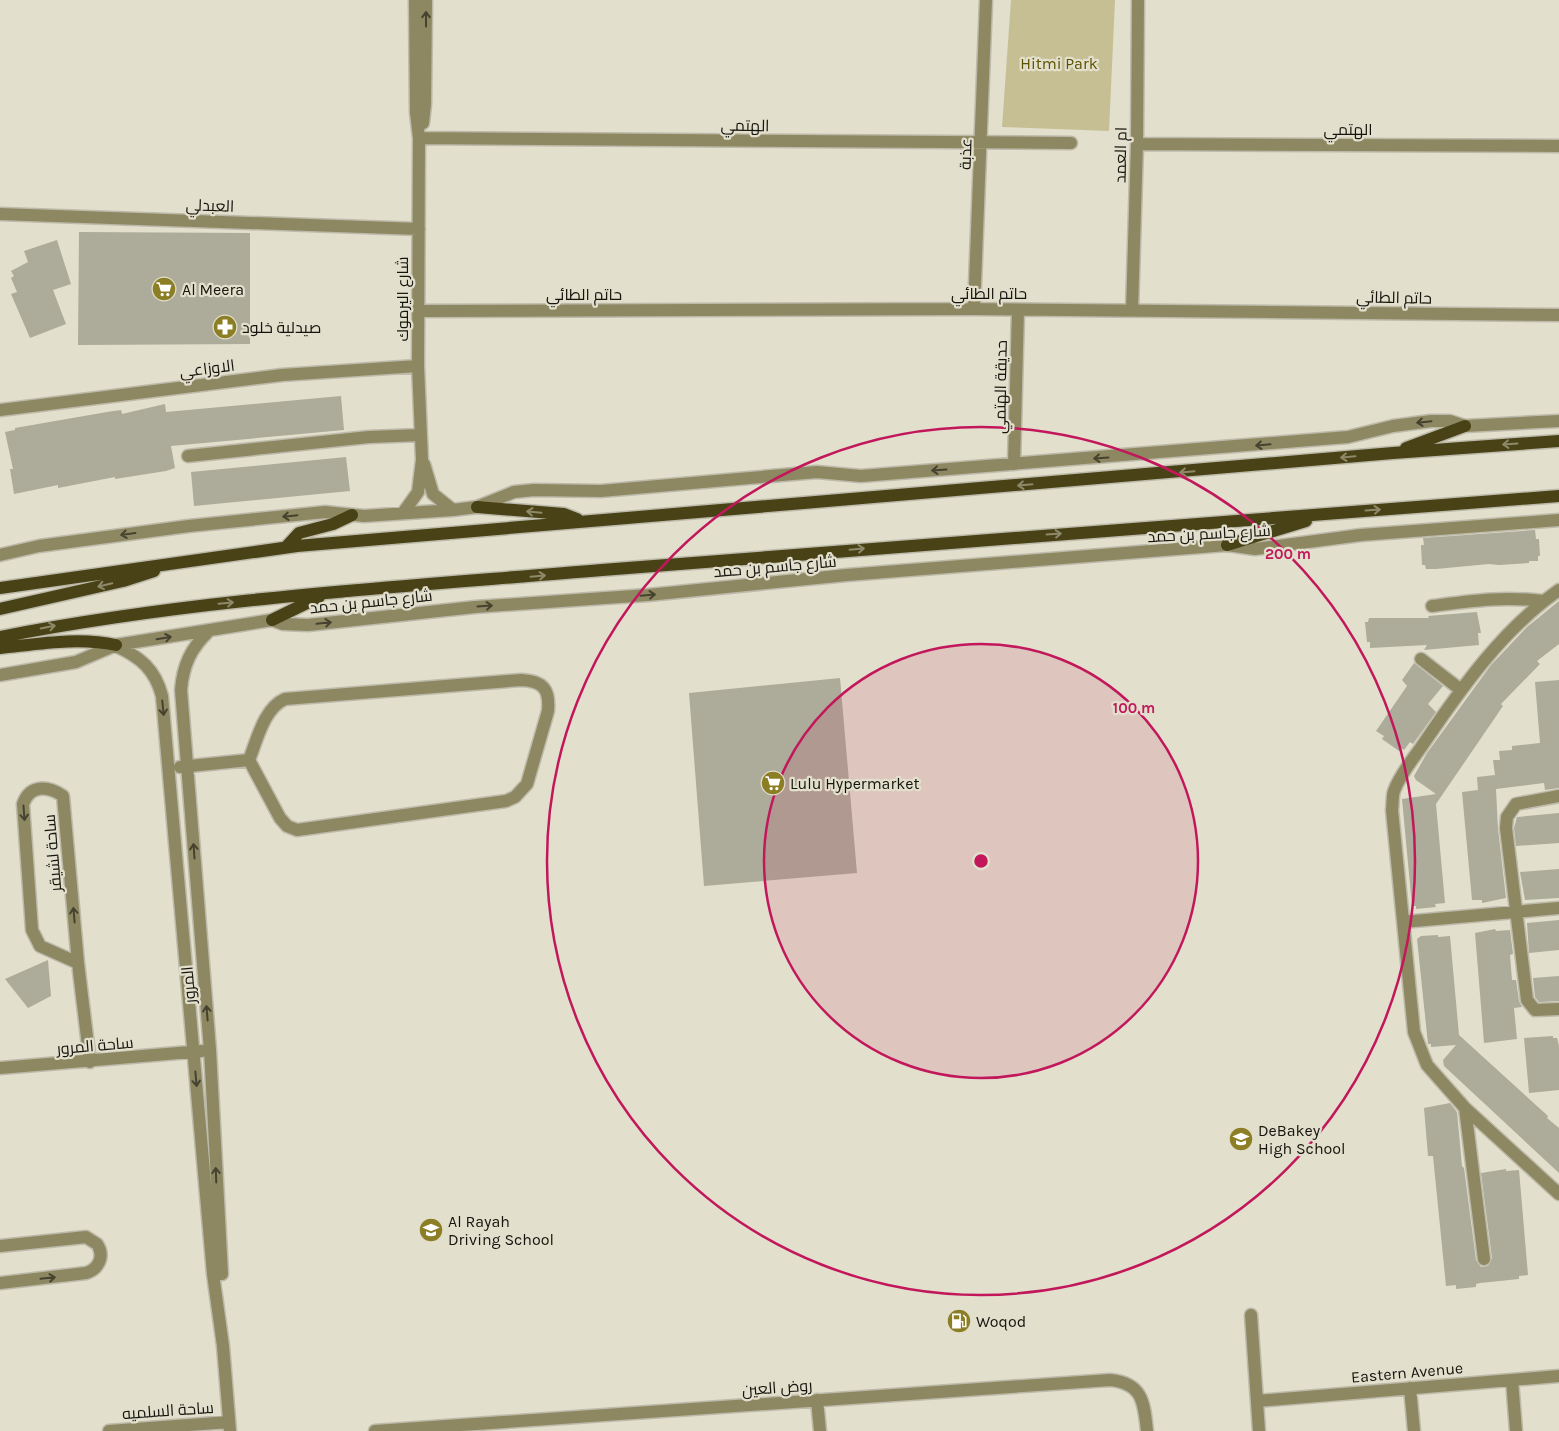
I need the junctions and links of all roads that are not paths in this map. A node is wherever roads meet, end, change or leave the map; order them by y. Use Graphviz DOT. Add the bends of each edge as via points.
graph roads {
  1 [pos="415,0"];
  2 [pos="426,0"];
  3 [pos="986,0"];
  4 [pos="1138,0"];
  5 [pos="419,138"];
  6 [pos="981,143"];
  7 [pos="1071,143"];
  8 [pos="1137,144"];
  9 [pos="1559,146"];
  10 [pos="0,214"];
  11 [pos="419,229"];
  12 [pos="974,310"];
  13 [pos="1018,310"];
  14 [pos="418,311"];
  15 [pos="1132,311"];
  16 [pos="1559,315"];
  17 [pos="418,366"];
  18 [pos="0,410"];
  19 [pos="1559,421"];
  20 [pos="1465,426"];
  21 [pos="421,435"];
  22 [pos="1559,441"];
  23 [pos="1393,452"];
  24 [pos="188,456"];
  25 [pos="422,460"];
  26 [pos="1014,464"];
  27 [pos="1559,496"];
  28 [pos="477,506"];
  29 [pos="453,510"];
  30 [pos="1344,512"];
  31 [pos="403,513"];
  32 [pos="352,515"];
  33 [pos="1559,520"];
  34 [pos="581,521"];
  35 [pos="1227,545"];
  36 [pos="286,547"];
  37 [pos="0,554"];
  38 [pos="185,561"];
  39 [pos="0,588"];
  40 [pos="1559,590"];
  41 [pos="327,593"];
  42 [pos="1543,601"];
  43 [pos="1432,606"];
  44 [pos="0,609"];
  45 [pos="272,620"];
  46 [pos="209,631"];
  47 [pos="0,637"];
  48 [pos="116,646"];
  49 [pos="0,648"];
  50 [pos="1421,659"];
  51 [pos="0,675"];
  52 [pos="1462,690"];
  53 [pos="249,760"];
  54 [pos="187,766"];
  55 [pos="170,767"];
  56 [pos="1559,796"];
  57 [pos="1559,908"];
  58 [pos="1518,912"];
  59 [pos="1403,922"];
  60 [pos="199,924"];
  61 [pos="183,925"];
  62 [pos="78,963"];
  63 [pos="1559,1009"];
  64 [pos="210,1050"];
  65 [pos="193,1052"];
  66 [pos="90,1062"];
  67 [pos="0,1068"];
  68 [pos="1465,1108"];
  69 [pos="1559,1194"];
  70 [pos="0,1246"];
  71 [pos="1484,1259"];
  72 [pos="0,1283"];
  73 [pos="1250,1315"];
  74 [pos="223,1346"];
  75 [pos="1559,1376"];
  76 [pos="1512,1380"];
  77 [pos="1410,1388"];
  78 [pos="817,1400"];
  79 [pos="1257,1401"];
  80 [pos="527,1425"];
  81 [pos="229,1427"];
  82 [pos="109,1431"];
  83 [pos="187,1431"];
  84 [pos="375,1431"];
  85 [pos="820,1431"];
  86 [pos="1147,1431"];
  87 [pos="1259,1431"];
  88 [pos="1414,1431"];
  89 [pos="1516,1431"];
  1 -- 5 [label="street, شارع اليرموك"];
  5 -- 2 [label="street, شارع اليرموك, one-way" via="425,104"];
  3 -- 6 [label="street, عذبة"];
  4 -- 8 [label="street, ام العمد"];
  5 -- 6 [label="street, الهتمي"];
  5 -- 11 [label="street, شارع اليرموك"];
  6 -- 7 [label="street, الهتمي"];
  6 -- 12 [label="street, عذبة"];
  8 -- 9 [label="street, الهتمي"];
  8 -- 15 [label="street, ام العمد"];
  10 -- 11 [label="street, العبدلي"];
  11 -- 14 [label="street, شارع اليرموك"];
  12 -- 13 [label="street, حاتم الطائي"];
  12 -- 14 [label="street, حاتم الطائي"];
  13 -- 15 [label="street, حاتم الطائي"];
  13 -- 26 [label="street, حديقة الهتمي"];
  14 -- 17 [label="street, شارع اليرموك"];
  15 -- 16 [label="street, حاتم الطائي"];
  17 -- 18 [label="street, الاوزاعي" via="282,375"];
  17 -- 21 [label="street, شارع اليرموك"];
  19 -- 20 [label="street"];
  20 -- 23 [label="main road"];
  20 -- 26 [label="street, one-way" via="1450,421 1431,421 1348,437"];
  21 -- 24 [label="street" via="369,436"];
  21 -- 25 [label="street, شارع اليرموك"];
  22 -- 23 [label="main road, one-way"];
  23 -- 34 [label="main road, one-way" via="1224,469"];
  25 -- 29 [label="street" via="433,494"];
  25 -- 31 [label="street" via="418,492"];
  26 -- 28 [label="street, one-way" via="861,476 816,472 601,491 534,490 502,495"];
  30 -- 27 [label="main road, شارع جاسم بن حمد, one-way"];
  28 -- 29 [label="street"];
  34 -- 28 [label="main road, one-way" via="564,514"];
  29 -- 31 [label="street"];
  30 -- 35 [label="main road" via="1282,526"];
  41 -- 30 [label="main road, شارع جاسم بن حمد, one-way"];
  31 -- 32 [label="street"];
  32 -- 36 [label="main road" via="299,533"];
  32 -- 37 [label="street, one-way" via="325,512 189,526"];
  33 -- 35 [label="street, شارع جاسم بن حمد" via="1361,535 1256,549"];
  34 -- 36 [label="main road"];
  45 -- 35 [label="street, شارع جاسم بن حمد, one-way" via="308,625 475,607"];
  36 -- 38 [label="main road"];
  38 -- 39 [label="main road"];
  38 -- 44 [label="main road, one-way" via="123,581"];
  40 -- 42 [label="street"];
  41 -- 45 [label="main road"];
  47 -- 41 [label="main road, شارع جاسم بن حمد, one-way" via="150,610"];
  42 -- 43 [label="street" via="1490,598"];
  42 -- 52 [label="street" via="1484,660"];
  45 -- 46 [label="street, شارع جاسم بن حمد"];
  48 -- 46 [label="street, شارع جاسم بن حمد, one-way"];
  46 -- 54 [label="street, المرور" via="193,648 182,675"];
  48 -- 49 [label="main road" via="96,641"];
  48 -- 51 [label="street, شارع جاسم بن حمد" via="76,662"];
  48 -- 55 [label="street, المرور, one-way" via="140,658 158,683"];
  50 -- 52 [label="street"];
  52 -- 59 [label="street" via="1403,773 1394,792 1392,810"];
  53 -- 53 [label="street" via="270,711 275,703 285,698 521,680 533,681 544,688 549,699 527,784 515,797 506,800 297,830 280,818"];
  53 -- 54 [label="street"];
  54 -- 55 [label="street"];
  60 -- 54 [label="street, المرور, one-way"];
  55 -- 61 [label="street, المرور"];
  56 -- 58 [label="street" via="1516,804 1507,818"];
  57 -- 58 [label="street"];
  58 -- 59 [label="street"];
  58 -- 63 [label="street" via="1527,1000 1535,1010"];
  59 -- 68 [label="street" via="1414,1032 1427,1065"];
  60 -- 61 [label="street"];
  64 -- 60 [label="street, المرور, one-way"];
  61 -- 65 [label="street, المرور"];
  62 -- 62 [label="street, ساحة لشيقر, one-way" via="63,796 49,788 33,790 26,795 24,804 32,930 40,946"];
  62 -- 66 [label="street, ساحة لشيقر"];
  64 -- 65 [label="street, ساحة المرور"];
  74 -- 64 [label="street, المرور, one-way" via="224,1304"];
  65 -- 66 [label="street, ساحة المرور"];
  65 -- 74 [label="street, المرور, one-way"];
  66 -- 67 [label="street, ساحة المرور"];
  68 -- 69 [label="street"];
  68 -- 71 [label="street"];
  72 -- 70 [label="street, one-way" via="86,1274 95,1269 101,1257 97,1244 86,1237"];
  73 -- 79 [label="street"];
  74 -- 81 [label="street, المرور"];
  75 -- 76 [label="street, Eastern Avenue"];
  76 -- 77 [label="street, Eastern Avenue"];
  76 -- 89 [label="street"];
  77 -- 79 [label="street, Eastern Avenue"];
  77 -- 88 [label="street"];
  78 -- 80 [label="street, روض العين"];
  78 -- 85 [label="street"];
  78 -- 86 [label="street, روض العين" via="1115,1380 1129,1384 1137,1391 1145,1409"];
  79 -- 87 [label="street"];
  80 -- 84 [label="street, روض العين"];
  81 -- 82 [label="street, ساحة السلميه"];
  81 -- 83 [label="street, ساحة السلميه"];
}
